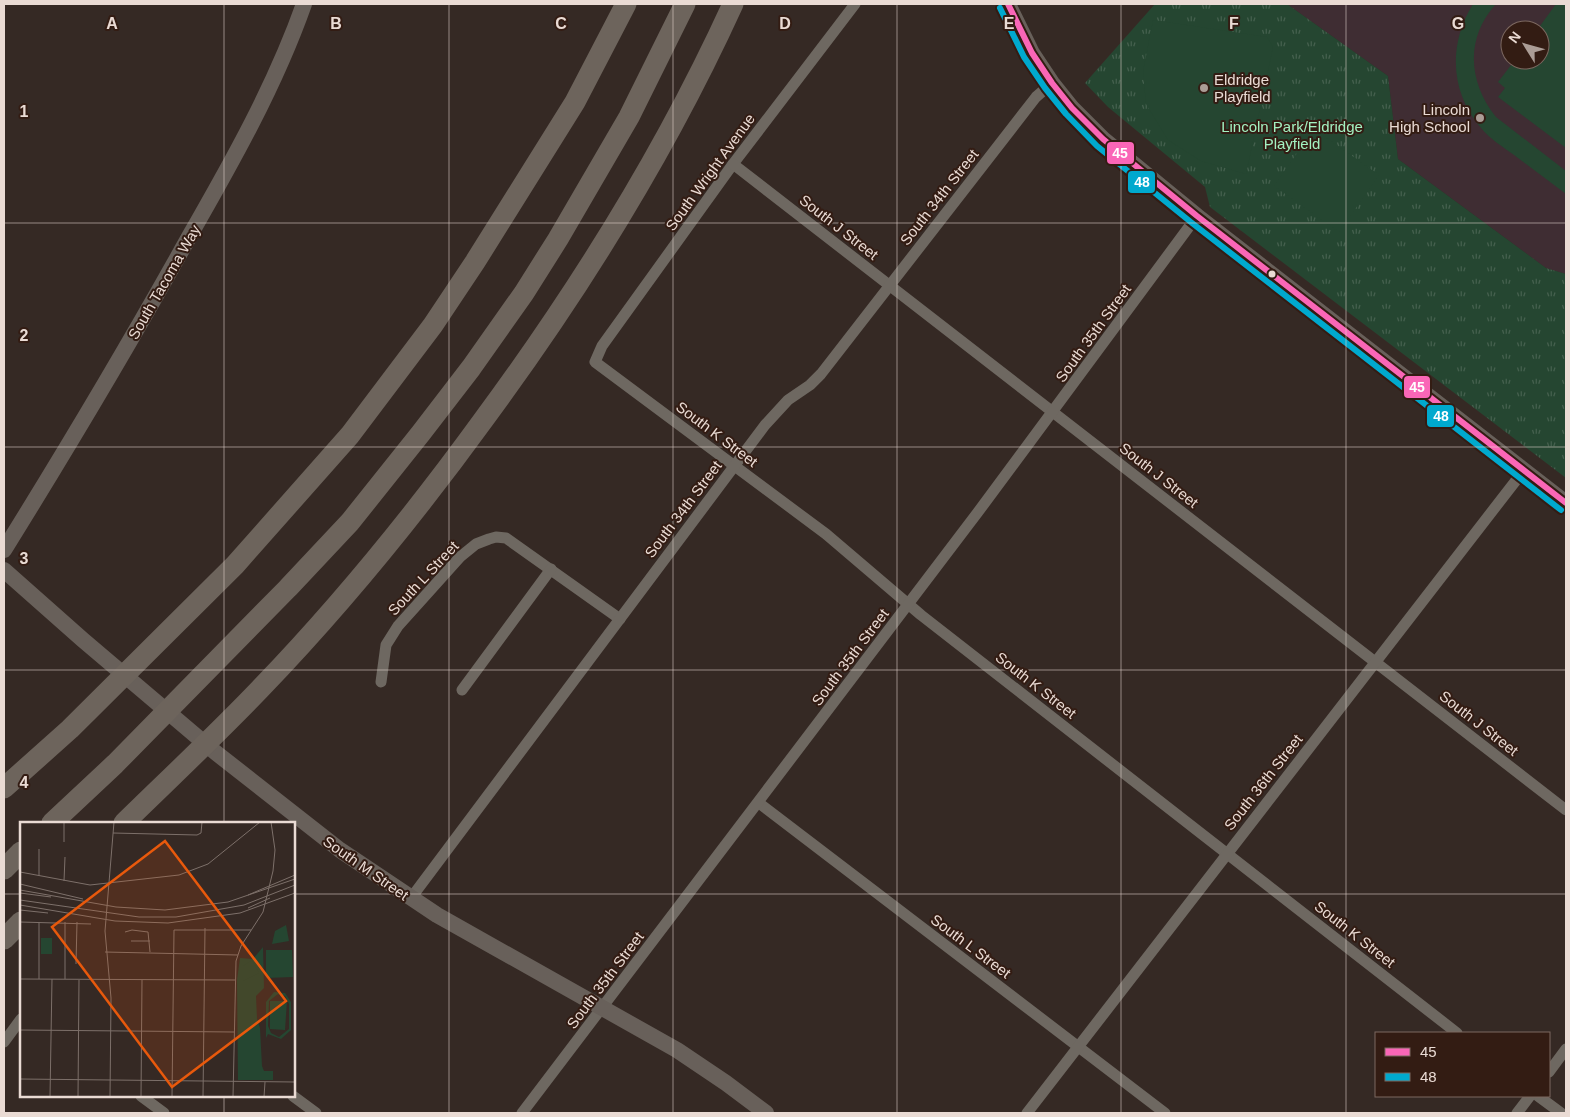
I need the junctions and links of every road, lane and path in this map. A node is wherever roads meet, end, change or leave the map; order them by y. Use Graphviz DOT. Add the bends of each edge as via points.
graph roads {
  1 [pos="304,4"];
  2 [pos="626,4"];
  3 [pos="684,4"];
  4 [pos="733,4"];
  5 [pos="855,4"];
  6 [pos="1008,4"];
  7 [pos="1052,83"];
  8 [pos="732,164"];
  9 [pos="1197,216"];
  10 [pos="889,286"];
  11 [pos="595,362"];
  12 [pos="1053,413"];
  13 [pos="734,466"];
  14 [pos="1524,470"];
  15 [pos="1566,503"];
  16 [pos="4,550"];
  17 [pos="551,569"];
  18 [pos="4,570"];
  19 [pos="908,604"];
  20 [pos="620,619"];
  21 [pos="1375,662"];
  22 [pos="381,682"];
  23 [pos="462,690"];
  24 [pos="53,744"];
  25 [pos="4,774"];
  26 [pos="4,788"];
  27 [pos="759,803"];
  28 [pos="1566,810"];
  29 [pos="53,822"];
  30 [pos="125,822"];
  31 [pos="20,853"];
  32 [pos="1227,854"];
  33 [pos="4,869"];
  34 [pos="410,898"];
  35 [pos="20,923"];
  36 [pos="4,939"];
  37 [pos="602,1008"];
  38 [pos="20,1020"];
  39 [pos="1456,1032"];
  40 [pos="4,1042"];
  41 [pos="1078,1046"];
  42 [pos="1566,1050"];
  43 [pos="1550,1071"];
  44 [pos="142,1097"];
  45 [pos="294,1097"];
  46 [pos="1529,1097"];
  47 [pos="1539,1097"];
  48 [pos="164,1113"];
  49 [pos="316,1113"];
  50 [pos="522,1113"];
  51 [pos="766,1113"];
  52 [pos="1026,1113"];
  53 [pos="1165,1113"];
  54 [pos="1517,1113"];
  55 [pos="1560,1113"];
  1 -- 16 [label="main road, South Tacoma Way" via="278,70 224,176 140,324"];
  2 -- 24 [label="highway" via="575,102 475,262 433,325 350,435 235,565"];
  3 -- 29 [label="highway" via="628,117 588,188 524,293 471,368 350,522 222,656"];
  4 -- 30 [label="highway" via="647,172 574,291 444,473 338,604 260,690"];
  5 -- 8 [label="street, South Wright Avenue"];
  6 -- 7 [label="main road" via="1032,53"];
  7 -- 9 [label="main road" via="1103,139"];
  7 -- 10 [label="street, South 34th Street" via="1036,97"];
  8 -- 10 [label="street, South J Street"];
  8 -- 11 [label="street, South Wright Avenue" via="602,346"];
  9 -- 12 [label="street, South 35th Street"];
  9 -- 14 [label="main road"];
  10 -- 12 [label="street, South J Street"];
  10 -- 13 [label="street, South 34th Street" via="821,374 778,410"];
  11 -- 13 [label="street, South K Street"];
  12 -- 19 [label="street, South 35th Street"];
  12 -- 21 [label="street, South J Street"];
  13 -- 19 [label="street, South K Street" via="826,534"];
  13 -- 20 [label="street, South 34th Street"];
  14 -- 15 [label="main road"];
  14 -- 21 [label="street, South 36th Street"];
  17 -- 20 [label="street, South L Street"];
  17 -- 22 [label="street, South L Street" via="506,538 496,537 476,544 460,557 398,626 386,645"];
  17 -- 23 [label="street"];
  18 -- 34 [label="main road, South M Street" via="251,782"];
  19 -- 27 [label="street, South 35th Street"];
  19 -- 32 [label="street, South K Street"];
  20 -- 34 [label="street, South 34th Street"];
  21 -- 28 [label="street, South J Street"];
  21 -- 32 [label="street, South 36th Street"];
  24 -- 25 [label="highway"];
  24 -- 26 [label="highway"];
  27 -- 37 [label="street, South 35th Street"];
  27 -- 41 [label="street, South L Street"];
  31 -- 33 [label="highway"];
  32 -- 39 [label="street, South K Street"];
  32 -- 41 [label="street, South 36th Street"];
  34 -- 37 [label="main road, South M Street"];
  35 -- 36 [label="highway"];
  37 -- 50 [label="street, South 35th Street"];
  37 -- 51 [label="main road, South M Street" via="698,1064"];
  38 -- 40 [label="street"];
  41 -- 52 [label="street, South 36th Street"];
  41 -- 53 [label="street, South L Street"];
  42 -- 43 [label="street"];
  44 -- 48 [label="street"];
  45 -- 49 [label="street"];
  46 -- 54 [label="street"];
  47 -- 55 [label="street"];
}
